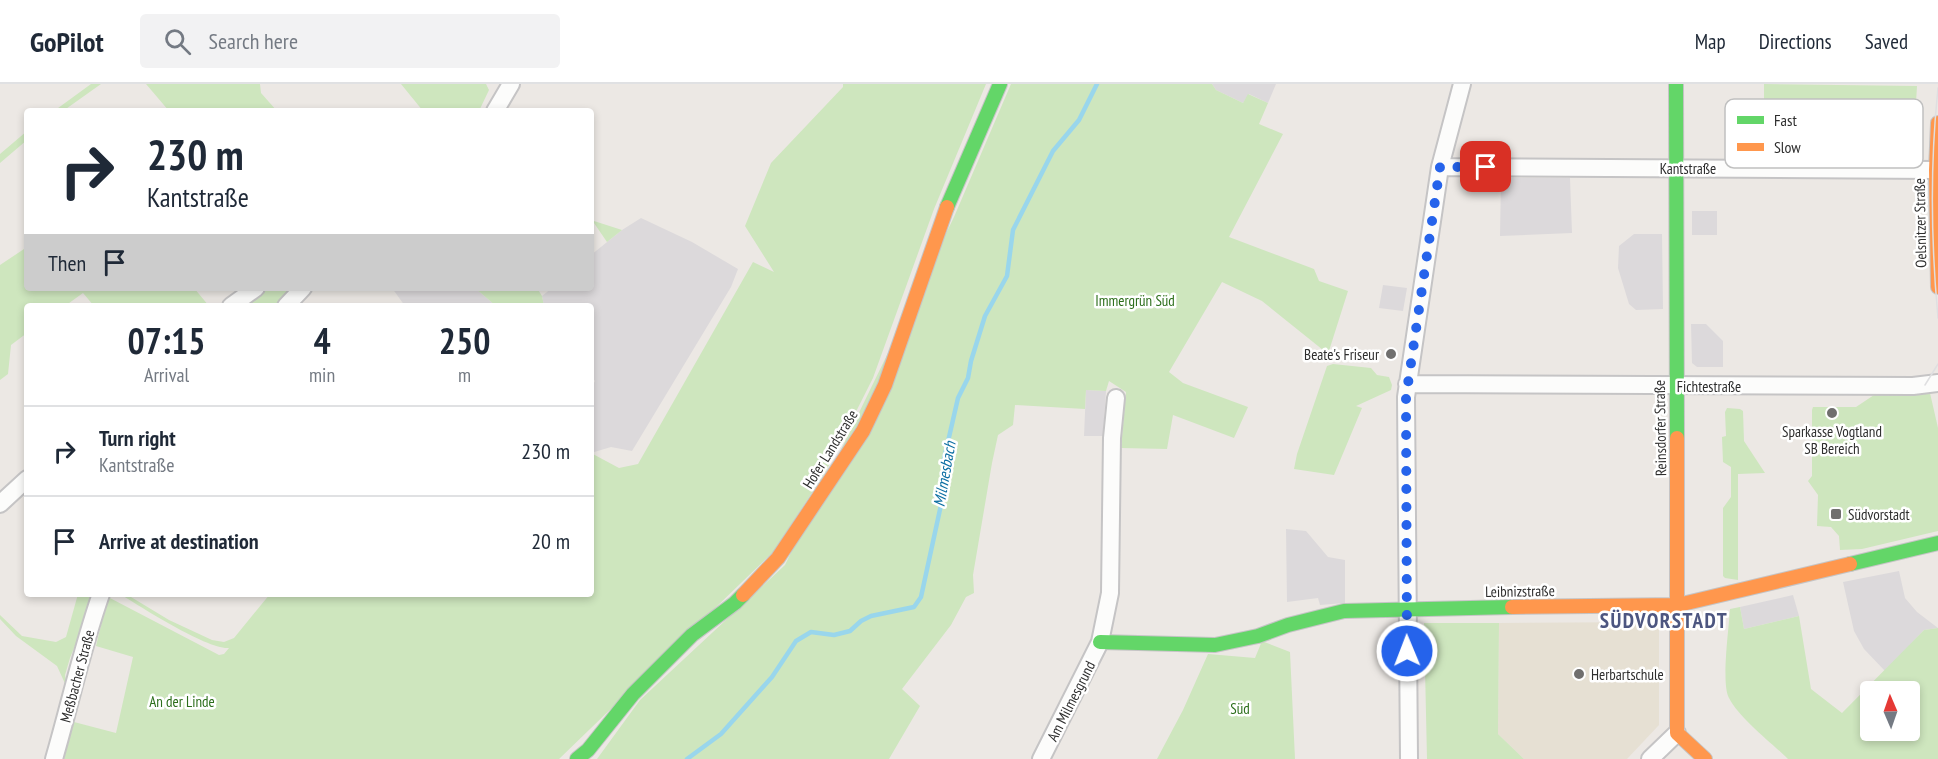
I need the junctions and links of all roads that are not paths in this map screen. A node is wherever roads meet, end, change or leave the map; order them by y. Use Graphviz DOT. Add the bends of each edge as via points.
graph roads {
  1 [pos="511,84"];
  2 [pos="1000,84"];
  3 [pos="1462,84"];
  4 [pos="1676,84"];
  5 [pos="497,108"];
  6 [pos="1938,123"];
  7 [pos="1440,167"];
  8 [pos="1676,168"];
  9 [pos="1936,170"];
  10 [pos="1938,287"];
  11 [pos="252,291"];
  12 [pos="300,291"];
  13 [pos="235,303"];
  14 [pos="289,303"];
  15 [pos="1938,383"];
  16 [pos="1407,384"];
  17 [pos="1676,386"];
  18 [pos="1116,399"];
  19 [pos="24,482"];
  20 [pos="0,504"];
  21 [pos="1938,543"];
  22 [pos="100,597"];
  23 [pos="1678,605"];
  24 [pos="1407,608"];
  25 [pos="1100,642"];
  26 [pos="1677,733"];
  27 [pos="54,759"];
  28 [pos="577,759"];
  29 [pos="1041,759"];
  30 [pos="1409,759"];
  31 [pos="1650,759"];
  32 [pos="1705,759"];
  1 -- 5 [label="street"];
  2 -- 28 [label="street, Hofer Landstraße" via="945,213 885,385 863,431 778,558 735,603 692,635 633,694"];
  3 -- 7 [label="street"];
  4 -- 8 [label="street, Reinsdorfer Straße"];
  6 -- 9 [label="street, Oelsnitzer Straße"];
  7 -- 8 [label="street, Kantstraße"];
  7 -- 16 [label="street"];
  8 -- 9 [label="street, Kantstraße"];
  8 -- 17 [label="street, Reinsdorfer Straße"];
  9 -- 10 [label="street, Oelsnitzer Straße"];
  11 -- 13 [label="street"];
  12 -- 14 [label="street"];
  15 -- 17 [label="street, Fichtestraße"];
  16 -- 17 [label="street, Fichtestraße"];
  16 -- 24 [label="street"];
  17 -- 23 [label="street, Reinsdorfer Straße"];
  18 -- 25 [label="street, Am Milmesgrund" via="1110,593"];
  19 -- 20 [label="street"];
  21 -- 23 [label="street, Leibnizstraße"];
  22 -- 27 [label="street, Meßbacher Straße"];
  23 -- 24 [label="street, Leibnizstraße"];
  23 -- 26 [label="street, Reinsdorfer Straße"];
  24 -- 25 [label="street, Leibnizstraße" via="1336,613 1215,645"];
  24 -- 30 [label="street"];
  25 -- 29 [label="street, Am Milmesgrund"];
  26 -- 31 [label="street"];
  26 -- 32 [label="street"];
}
